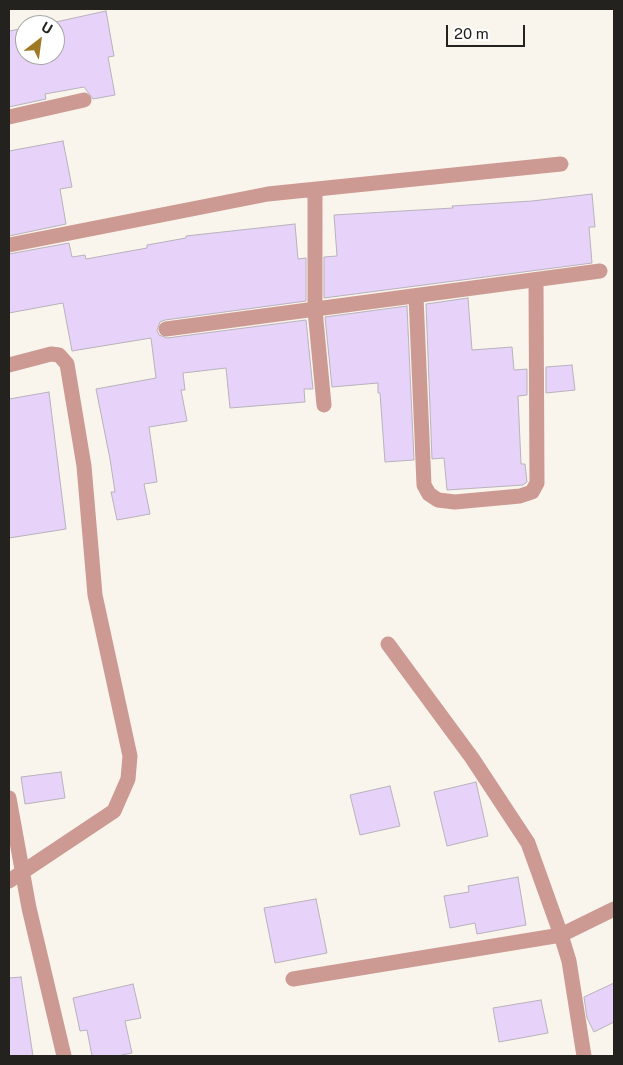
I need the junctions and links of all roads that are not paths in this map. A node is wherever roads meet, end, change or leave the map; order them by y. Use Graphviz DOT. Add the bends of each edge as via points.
graph roads {
  1 [pos="84,100"];
  2 [pos="9,117"];
  3 [pos="561,164"];
  4 [pos="314,190"];
  5 [pos="9,245"];
  6 [pos="600,272"];
  7 [pos="536,280"];
  8 [pos="416,296"];
  9 [pos="315,310"];
  10 [pos="166,329"];
  11 [pos="9,365"];
  12 [pos="324,405"];
  13 [pos="388,644"];
  14 [pos="9,798"];
  15 [pos="23,873"];
  16 [pos="9,880"];
  17 [pos="614,909"];
  18 [pos="561,935"];
  19 [pos="293,979"];
  20 [pos="64,1056"];
  21 [pos="584,1056"];
  1 -- 2 [label="street"];
  3 -- 4 [label="street"];
  4 -- 5 [label="street" via="255,196"];
  4 -- 9 [label="street"];
  6 -- 7 [label="street"];
  7 -- 8 [label="street"];
  7 -- 8 [label="street" via="537,483 532,492 520,496 455,502 438,500 424,485"];
  8 -- 9 [label="street"];
  9 -- 10 [label="street"];
  9 -- 12 [label="street"];
  11 -- 15 [label="street" via="51,354 59,355 67,364 84,466 95,595 130,756 128,779 114,811"];
  13 -- 18 [label="street" via="472,758 528,843"];
  14 -- 15 [label="street"];
  15 -- 16 [label="street"];
  15 -- 20 [label="street"];
  17 -- 18 [label="street"];
  18 -- 19 [label="street"];
  18 -- 21 [label="street" via="569,961"];
}
